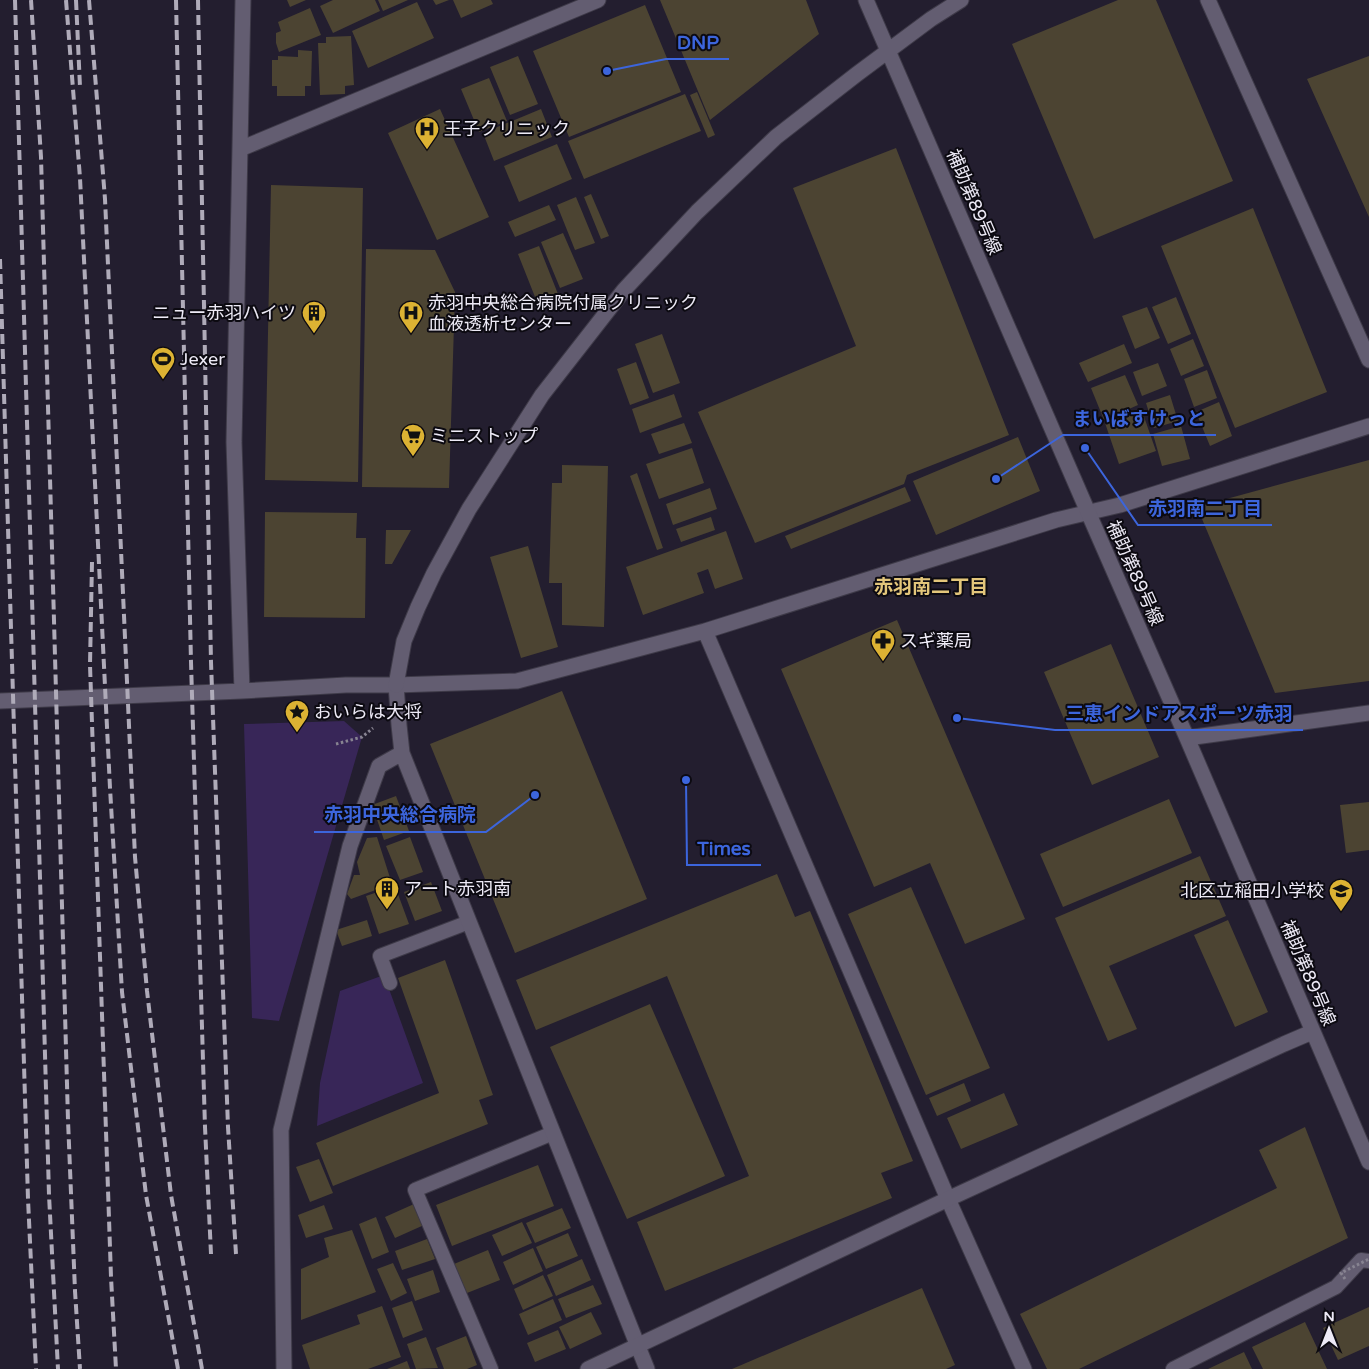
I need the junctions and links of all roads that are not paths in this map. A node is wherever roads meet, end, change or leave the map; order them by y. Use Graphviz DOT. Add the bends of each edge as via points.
graph roads {
  1 [pos="243,0"];
  2 [pos="598,0"];
  3 [pos="866,0"];
  4 [pos="961,0"];
  5 [pos="1208,0"];
  6 [pos="889,50"];
  7 [pos="240,148"];
  8 [pos="1369,360"];
  9 [pos="1369,426"];
  10 [pos="1088,512"];
  11 [pos="705,631"];
  12 [pos="396,685"];
  13 [pos="242,690"];
  14 [pos="0,701"];
  15 [pos="1369,713"];
  16 [pos="1187,738"];
  17 [pos="402,753"];
  18 [pos="469,922"];
  19 [pos="390,983"];
  20 [pos="1312,1032"];
  21 [pos="553,1133"];
  22 [pos="1369,1162"];
  23 [pos="948,1199"];
  24 [pos="1369,1260"];
  25 [pos="638,1346"];
  26 [pos="284,1369"];
  27 [pos="491,1369"];
  28 [pos="588,1369"];
  29 [pos="647,1369"];
  30 [pos="1024,1369"];
  31 [pos="1173,1369"];
  1 -- 7 [label="street"];
  2 -- 7 [label="street"];
  3 -- 6 [label="street, 補助第89号線"];
  4 -- 6 [label="street"];
  5 -- 8 [label="street"];
  6 -- 10 [label="street, 補助第89号線"];
  6 -- 12 [label="street" via="762,150 624,290 577,350 537,403 469,510 434,573 404,641"];
  7 -- 13 [label="street" via="234,442"];
  9 -- 10 [label="street" via="1120,505"];
  10 -- 11 [label="street"];
  10 -- 16 [label="street, 補助第89号線"];
  11 -- 12 [label="street" via="517,681"];
  11 -- 23 [label="street"];
  12 -- 13 [label="street"];
  12 -- 17 [label="street"];
  13 -- 14 [label="street"];
  15 -- 16 [label="street"];
  16 -- 20 [label="street, 補助第89号線"];
  17 -- 18 [label="street"];
  17 -- 26 [label="street" via="379,766 350,846 281,1130"];
  18 -- 19 [label="lane" via="380,956"];
  18 -- 21 [label="street"];
  20 -- 22 [label="street, 補助第89号線"];
  20 -- 23 [label="street"];
  21 -- 25 [label="street"];
  21 -- 27 [label="lane" via="415,1190"];
  23 -- 25 [label="street"];
  23 -- 30 [label="street"];
  24 -- 31 [label="lane" via="1361,1260 1336,1287"];
  25 -- 28 [label="street"];
  25 -- 29 [label="street"];
}
